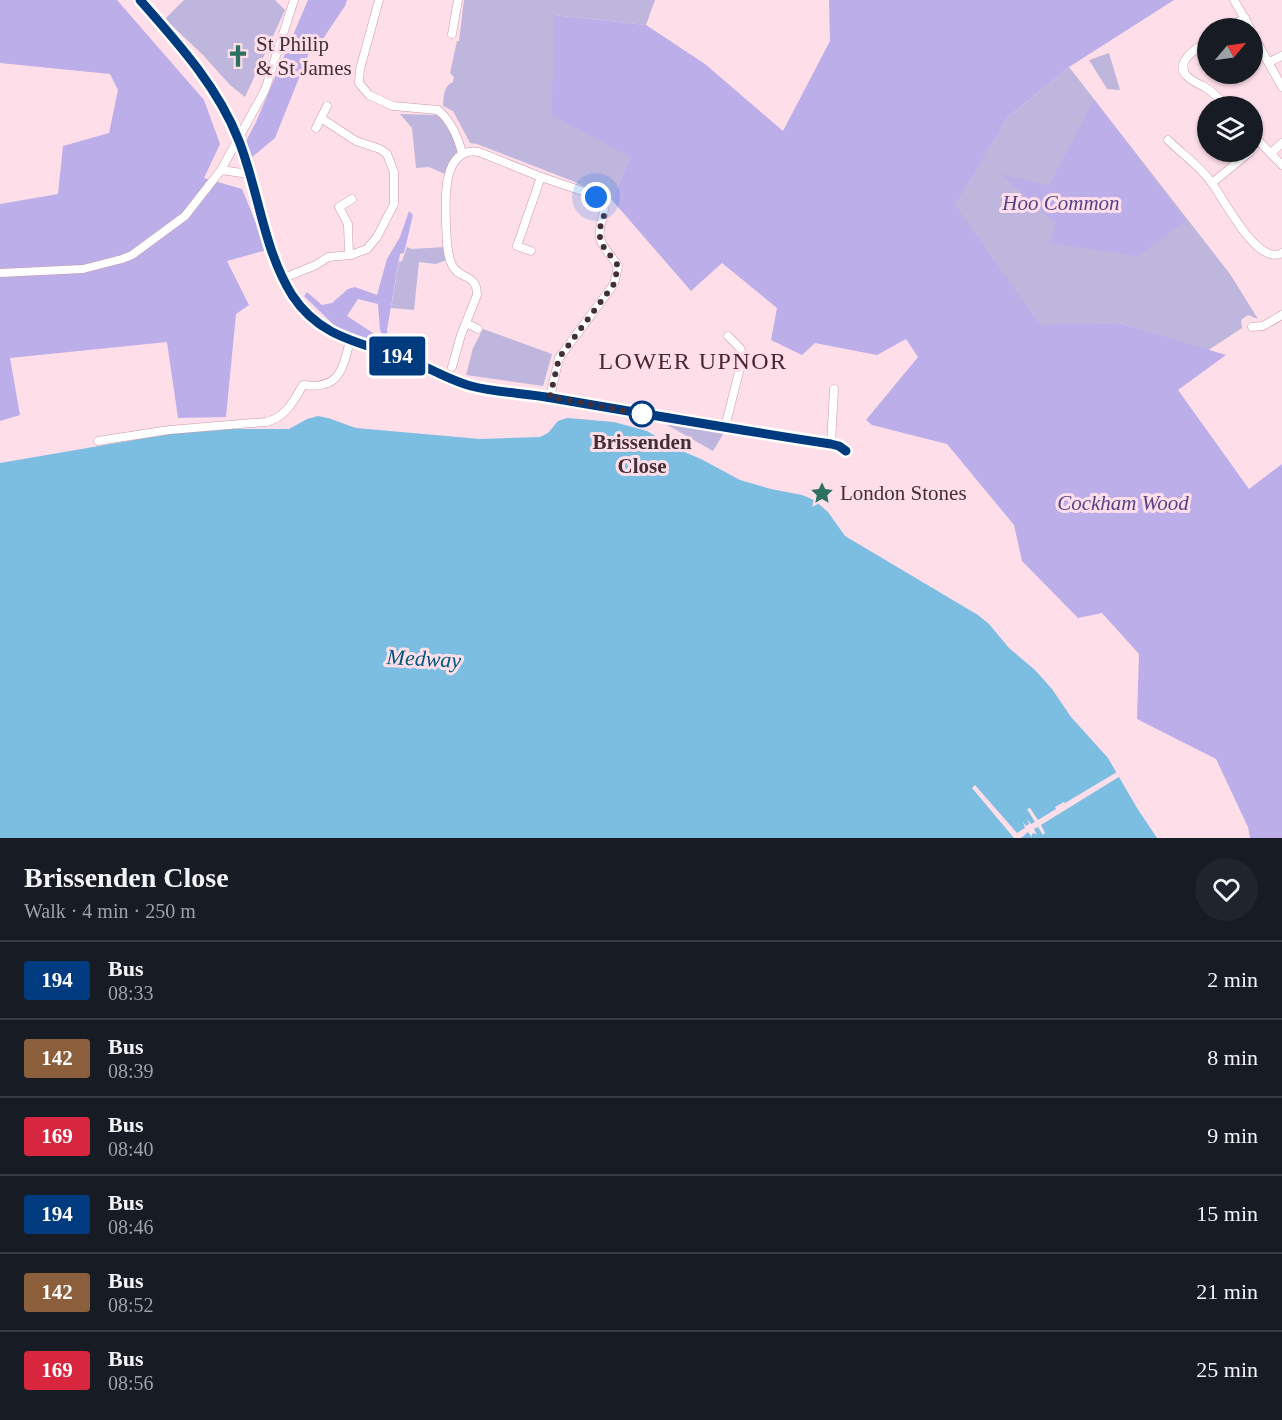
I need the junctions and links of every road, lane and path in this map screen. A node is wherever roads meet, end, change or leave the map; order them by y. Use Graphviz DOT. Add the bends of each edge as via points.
graph roads {
  1 [pos="140,0"];
  2 [pos="294,0"];
  3 [pos="379,0"];
  4 [pos="458,0"];
  5 [pos="1234,0"];
  6 [pos="1245,18"];
  7 [pos="452,34"];
  8 [pos="1197,49"];
  9 [pos="1263,52"];
  10 [pos="1282,56"];
  11 [pos="1269,62"];
  12 [pos="1197,83"];
  13 [pos="1199,84"];
  14 [pos="1282,87"];
  15 [pos="1216,96"];
  16 [pos="327,106"];
  17 [pos="321,118"];
  18 [pos="316,128"];
  19 [pos="238,139"];
  20 [pos="1168,140"];
  21 [pos="1282,143"];
  22 [pos="1263,145"];
  23 [pos="462,153"];
  24 [pos="1271,153"];
  25 [pos="1237,162"];
  26 [pos="1282,165"];
  27 [pos="221,170"];
  28 [pos="249,174"];
  29 [pos="541,177"];
  30 [pos="1212,183"];
  31 [pos="352,199"];
  32 [pos="531,251"];
  33 [pos="1282,253"];
  34 [pos="349,255"];
  35 [pos="0,273"];
  36 [pos="284,278"];
  37 [pos="1282,315"];
  38 [pos="466,323"];
  39 [pos="1252,327"];
  40 [pos="478,329"];
  41 [pos="728,336"];
  42 [pos="350,341"];
  43 [pos="453,367"];
  44 [pos="834,388"];
  45 [pos="550,397"];
  46 [pos="725,427"];
  47 [pos="98,441"];
  48 [pos="831,444"];
  49 [pos="846,451"];
  1 -- 19 [label="street" via="215,92"];
  2 -- 19 [label="street" via="265,90"];
  3 -- 23 [label="street" via="359,83 369,95 393,106 438,110 449,123"];
  4 -- 7 [label="street"];
  5 -- 6 [label="street"];
  8 -- 12 [label="street" via="1182,68"];
  9 -- 11 [label="street"];
  10 -- 11 [label="street"];
  11 -- 14 [label="street"];
  13 -- 15 [label="street"];
  16 -- 17 [label="street"];
  17 -- 18 [label="street"];
  17 -- 34 [label="street" via="356,141 380,149 392,162 394,171 396,194 390,215 371,245"];
  19 -- 27 [label="street"];
  19 -- 28 [label="street"];
  20 -- 30 [label="street"];
  21 -- 24 [label="street"];
  22 -- 24 [label="street"];
  23 -- 29 [label="street" via="479,152"];
  23 -- 38 [label="street" via="446,184 446,208 453,268 477,288"];
  24 -- 26 [label="street"];
  25 -- 30 [label="street"];
  27 -- 28 [label="street"];
  27 -- 35 [label="street" via="185,216 132,255 83,270"];
  28 -- 36 [label="street" via="269,246"];
  29 -- 32 [label="street" via="517,246"];
  29 -- 45 [label="street" via="588,193 601,202 605,216 600,237 618,266 614,284 559,358"];
  30 -- 33 [label="street" via="1247,236 1271,255"];
  31 -- 34 [label="street" via="339,207 348,224"];
  34 -- 36 [label="street" via="328,257"];
  36 -- 42 [label="street" via="306,312"];
  37 -- 39 [label="street" via="1263,326"];
  38 -- 40 [label="street"];
  38 -- 43 [label="street"];
  41 -- 46 [label="street" via="743,356"];
  42 -- 45 [label="street" via="406,358 471,386"];
  42 -- 47 [label="street" via="335,380 322,386 303,385 276,419"];
  44 -- 48 [label="street"];
  45 -- 46 [label="street"];
  46 -- 48 [label="street"];
  48 -- 49 [label="street"];
}
